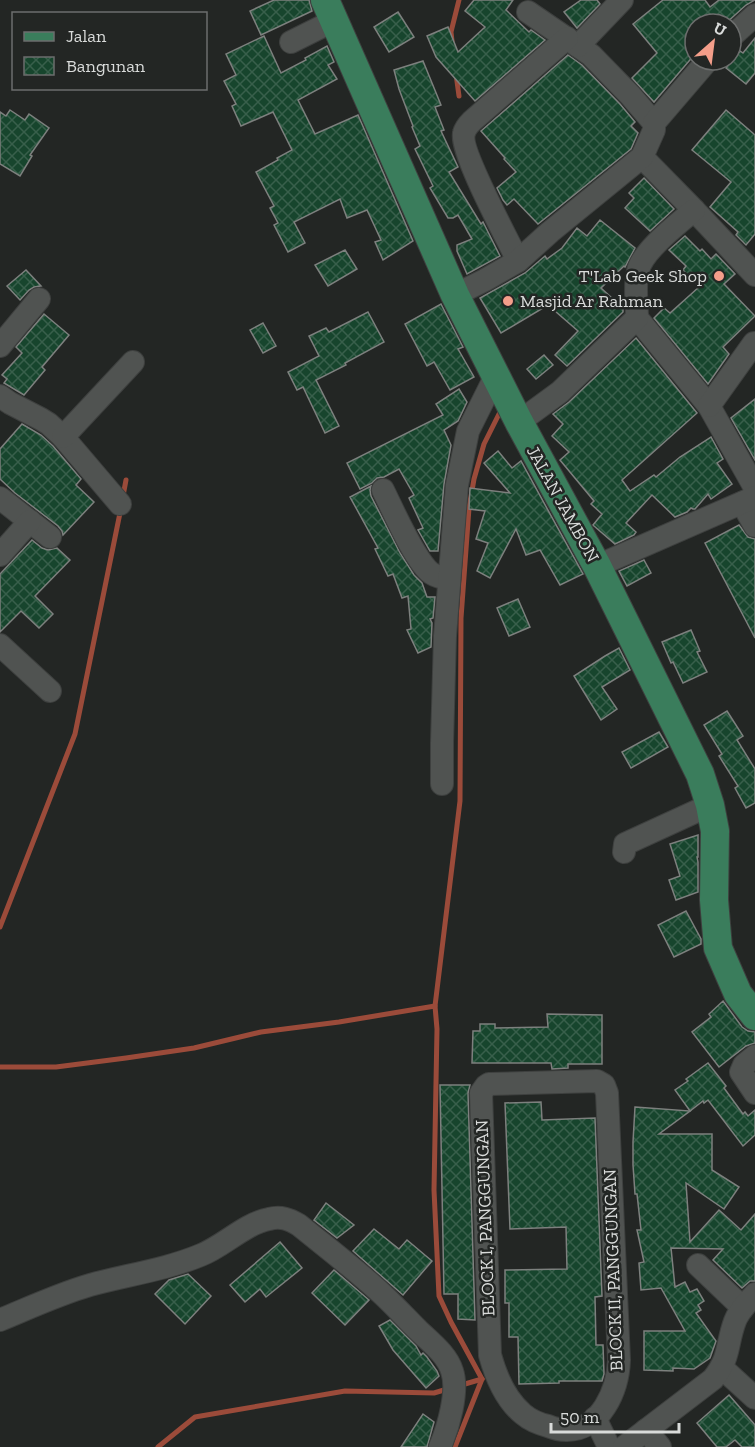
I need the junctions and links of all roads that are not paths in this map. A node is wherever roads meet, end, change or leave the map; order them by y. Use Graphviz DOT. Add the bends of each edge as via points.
graph roads {
  1 [pos="622,0"];
  2 [pos="330,10"];
  3 [pos="528,12"];
  4 [pos="755,15"];
  5 [pos="743,26"];
  6 [pos="291,42"];
  7 [pos="572,42"];
  8 [pos="698,72"];
  9 [pos="654,123"];
  10 [pos="642,157"];
  11 [pos="694,210"];
  12 [pos="519,261"];
  13 [pos="755,275"];
  14 [pos="455,295"];
  15 [pos="39,299"];
  16 [pos="637,318"];
  17 [pos="754,343"];
  18 [pos="0,346"];
  19 [pos="133,362"];
  20 [pos="495,377"];
  21 [pos="0,396"];
  22 [pos="709,406"];
  23 [pos="519,422"];
  24 [pos="63,437"];
  25 [pos="384,490"];
  26 [pos="751,496"];
  27 [pos="0,498"];
  28 [pos="120,504"];
  29 [pos="30,521"];
  30 [pos="755,526"];
  31 [pos="50,537"];
  32 [pos="0,555"];
  33 [pos="597,566"];
  34 [pos="449,579"];
  35 [pos="0,645"];
  36 [pos="50,692"];
  37 [pos="442,784"];
  38 [pos="710,805"];
  39 [pos="624,852"];
  40 [pos="755,1016"];
  41 [pos="755,1056"];
  42 [pos="604,1085"];
  43 [pos="755,1093"];
  44 [pos="698,1265"];
  45 [pos="749,1301"];
  46 [pos="0,1320"];
  47 [pos="722,1368"];
  48 [pos="755,1398"];
  49 [pos="595,1418"];
  50 [pos="646,1430"];
  51 [pos="570,1439"];
  52 [pos="440,1447"];
  53 [pos="609,1447"];
  54 [pos="624,1447"];
  55 [pos="660,1447"];
  1 -- 7 [label="street"];
  2 -- 6 [label="street"];
  2 -- 14 [label="main road, JALAN JAMBON"];
  3 -- 7 [label="street"];
  4 -- 5 [label="street"];
  7 -- 9 [label="street" via="597,60"];
  7 -- 12 [label="street" via="472,121 464,132 474,169"];
  8 -- 9 [label="street"];
  9 -- 10 [label="street"];
  10 -- 11 [label="street"];
  10 -- 12 [label="street"];
  11 -- 13 [label="street"];
  11 -- 16 [label="street" via="653,247 638,268"];
  12 -- 14 [label="street"];
  14 -- 20 [label="main road, JALAN JAMBON"];
  15 -- 18 [label="street"];
  16 -- 22 [label="street"];
  16 -- 23 [label="street" via="560,392"];
  17 -- 22 [label="street"];
  19 -- 24 [label="street"];
  20 -- 23 [label="main road, JALAN JAMBON"];
  20 -- 34 [label="street" via="468,431 457,485"];
  21 -- 24 [label="street" via="41,419"];
  22 -- 26 [label="street"];
  23 -- 33 [label="main road, JALAN JAMBON"];
  24 -- 28 [label="street"];
  25 -- 34 [label="street" via="424,565 434,575"];
  26 -- 30 [label="street"];
  26 -- 33 [label="street"];
  27 -- 29 [label="street"];
  29 -- 31 [label="street"];
  29 -- 32 [label="street"];
  33 -- 38 [label="main road, JALAN JAMBON" via="700,774"];
  34 -- 37 [label="street"];
  35 -- 36 [label="street"];
  38 -- 39 [label="street" via="625,844"];
  38 -- 40 [label="main road, JALAN JAMBON" via="715,831 718,948 738,994"];
  41 -- 43 [label="street" via="741,1072"];
  42 -- 49 [label="street, BLOCK II, PANGGUNGAN" via="619,1360 615,1385"];
  42 -- 51 [label="street, BLOCK I, PANGGUNGAN" via="597,1081 489,1084 482,1093 490,1355 502,1387 523,1414"];
  44 -- 45 [label="street"];
  45 -- 47 [label="street" via="735,1320"];
  46 -- 52 [label="street" via="82,1287 200,1256 256,1223 279,1217 289,1219 380,1292 448,1362 455,1384"];
  47 -- 48 [label="street"];
  47 -- 50 [label="street"];
  49 -- 51 [label="street"];
  49 -- 53 [label="street"];
  50 -- 54 [label="street"];
  50 -- 55 [label="street"];
}
